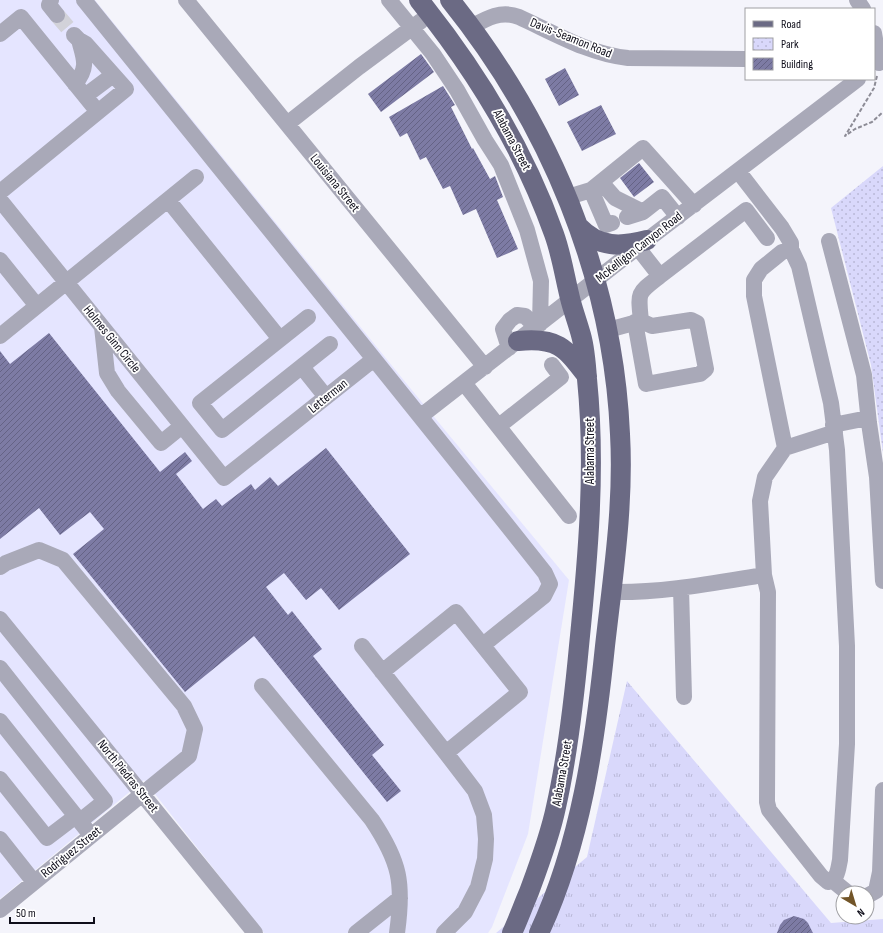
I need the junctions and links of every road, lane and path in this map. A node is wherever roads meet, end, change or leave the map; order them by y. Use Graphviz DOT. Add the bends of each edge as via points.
graph roads {
  1 [pos="51,0"];
  2 [pos="84,0"];
  3 [pos="186,0"];
  4 [pos="389,0"];
  5 [pos="450,0"];
  6 [pos="424,7"];
  7 [pos="57,15"];
  8 [pos="471,27"];
  9 [pos="413,28"];
  10 [pos="0,34"];
  11 [pos="875,39"];
  12 [pos="745,59"];
  13 [pos="879,63"];
  14 [pos="113,75"];
  15 [pos="857,80"];
  16 [pos="80,90"];
  17 [pos="98,112"];
  18 [pos="883,112"];
  19 [pos="287,124"];
  20 [pos="738,171"];
  21 [pos="196,177"];
  22 [pos="676,185"];
  23 [pos="596,186"];
  24 [pos="0,192"];
  25 [pos="568,197"];
  26 [pos="662,197"];
  27 [pos="0,200"];
  28 [pos="168,200"];
  29 [pos="762,202"];
  30 [pos="694,205"];
  31 [pos="746,210"];
  32 [pos="643,212"];
  33 [pos="627,217"];
  34 [pos="678,217"];
  35 [pos="612,223"];
  36 [pos="579,227"];
  37 [pos="767,238"];
  38 [pos="829,241"];
  39 [pos="642,244"];
  40 [pos="791,249"];
  41 [pos="0,260"];
  42 [pos="660,276"];
  43 [pos="595,281"];
  44 [pos="66,282"];
  45 [pos="571,300"];
  46 [pos="37,306"];
  47 [pos="308,317"];
  48 [pos="638,322"];
  49 [pos="538,325"];
  50 [pos="102,326"];
  51 [pos="608,330"];
  52 [pos="0,336"];
  53 [pos="280,339"];
  54 [pos="330,344"];
  55 [pos="514,344"];
  56 [pos="374,359"];
  57 [pos="552,365"];
  58 [pos="302,367"];
  59 [pos="485,367"];
  60 [pos="587,376"];
  61 [pos="464,383"];
  62 [pos="326,397"];
  63 [pos="421,416"];
  64 [pos="868,418"];
  65 [pos="182,426"];
  66 [pos="498,426"];
  67 [pos="834,428"];
  68 [pos="785,448"];
  69 [pos="224,478"];
  70 [pos="570,516"];
  71 [pos="0,567"];
  72 [pos="764,575"];
  73 [pos="883,581"];
  74 [pos="681,588"];
  75 [pos="611,592"];
  76 [pos="0,619"];
  77 [pos="483,645"];
  78 [pos="362,646"];
  79 [pos="0,668"];
  80 [pos="382,672"];
  81 [pos="262,686"];
  82 [pos="684,697"];
  83 [pos="0,721"];
  84 [pos="446,753"];
  85 [pos="0,779"];
  86 [pos="883,790"];
  87 [pos="143,794"];
  88 [pos="78,819"];
  89 [pos="91,835"];
  90 [pos="0,839"];
  91 [pos="832,880"];
  92 [pos="34,882"];
  93 [pos="838,885"];
  94 [pos="875,892"];
  95 [pos="400,898"];
  96 [pos="0,909"];
  97 [pos="255,933"];
  98 [pos="356,933"];
  99 [pos="397,933"];
  100 [pos="444,933"];
  101 [pos="512,933"];
  102 [pos="539,933"];
  1 -- 7 [label="street" via="49,5"];
  2 -- 56 [label="street"];
  3 -- 19 [label="street, Louisiana Street"];
  4 -- 9 [label="street"];
  5 -- 8 [label="main road, Alabama Street"];
  6 -- 9 [label="street"];
  6 -- 45 [label="main road, Alabama Street" via="467,64 515,144 555,237"];
  8 -- 12 [label="street, Davis-Seamon Road" via="492,16 507,14 593,50 618,57"];
  8 -- 25 [label="main road, Alabama Street" via="528,114"];
  9 -- 19 [label="street"];
  9 -- 49 [label="street" via="457,90 501,165 527,230 541,281"];
  10 -- 16 [label="street" via="21,17"];
  11 -- 13 [label="street"];
  13 -- 18 [label="path" via="874,88 845,136 872,122"];
  14 -- 16 [label="street"];
  14 -- 16 [label="street" via="86,44 76,37 84,62"];
  14 -- 17 [label="street" via="126,90"];
  15 -- 20 [label="street, McKelligon Canyon Road"];
  16 -- 17 [label="street"];
  17 -- 24 [label="street"];
  19 -- 59 [label="street, Louisiana Street"];
  20 -- 29 [label="street"];
  20 -- 30 [label="street, McKelligon Canyon Road"];
  21 -- 28 [label="street"];
  22 -- 23 [label="street" via="643,148"];
  22 -- 26 [label="street"];
  22 -- 30 [label="street"];
  23 -- 25 [label="street"];
  23 -- 32 [label="street"];
  23 -- 35 [label="street" via="606,225"];
  25 -- 36 [label="main road, Alabama Street"];
  26 -- 32 [label="street"];
  26 -- 34 [label="street"];
  27 -- 44 [label="street, Holmes Ginn Circle"];
  28 -- 44 [label="street" via="144,228 97,266"];
  28 -- 53 [label="street"];
  29 -- 31 [label="street"];
  29 -- 40 [label="street" via="791,243"];
  30 -- 34 [label="street, McKelligon Canyon Road"];
  31 -- 37 [label="street"];
  31 -- 42 [label="street"];
  32 -- 33 [label="street"];
  34 -- 39 [label="street, McKelligon Canyon Road"];
  36 -- 39 [label="main road" via="594,239 606,244"];
  36 -- 43 [label="main road, Alabama Street"];
  38 -- 64 [label="street" via="864,375"];
  39 -- 42 [label="street"];
  39 -- 43 [label="street, McKelligon Canyon Road"];
  40 -- 67 [label="street" via="799,266 831,403"];
  40 -- 68 [label="street" via="782,252 761,269 754,280 754,296"];
  41 -- 46 [label="street"];
  42 -- 48 [label="street" via="642,290 638,298"];
  43 -- 45 [label="street, McKelligon Canyon Road"];
  43 -- 51 [label="main road, Alabama Street"];
  44 -- 46 [label="street"];
  44 -- 50 [label="street, Holmes Ginn Circle"];
  45 -- 49 [label="street, McKelligon Canyon Road"];
  45 -- 60 [label="main road, Alabama Street" via="582,336"];
  46 -- 52 [label="street"];
  47 -- 53 [label="street"];
  48 -- 48 [label="street" via="652,326 691,320 697,323 706,369 700,374 646,384"];
  48 -- 51 [label="street"];
  49 -- 55 [label="street, McKelligon Canyon Road"];
  49 -- 55 [label="street" via="525,316 517,315 510,320 503,328"];
  50 -- 65 [label="street, Holmes Ginn Circle"];
  50 -- 65 [label="street" via="108,373 118,391 161,444"];
  51 -- 75 [label="main road, Alabama Street" via="617,386 621,472"];
  53 -- 58 [label="street" via="200,403 222,430"];
  54 -- 58 [label="street"];
  55 -- 59 [label="street, McKelligon Canyon Road"];
  55 -- 60 [label="main road" via="542,340 554,343 565,349"];
  56 -- 62 [label="street, Letterman"];
  56 -- 63 [label="street"];
  57 -- 66 [label="street" via="560,377"];
  58 -- 62 [label="street"];
  59 -- 61 [label="street, McKelligon Canyon Road"];
  60 -- 101 [label="main road, Alabama Street" via="591,477 588,552 574,699 556,810 536,873"];
  61 -- 63 [label="street, McKelligon Canyon Road"];
  61 -- 66 [label="street"];
  62 -- 69 [label="street, Letterman"];
  63 -- 77 [label="street" via="545,574 550,584 544,596"];
  64 -- 67 [label="street"];
  64 -- 73 [label="street" via="877,477"];
  65 -- 69 [label="street, Holmes Ginn Circle"];
  66 -- 70 [label="street"];
  67 -- 68 [label="street"];
  67 -- 91 [label="street" via="841,508 847,646 847,729 840,860 837,875"];
  68 -- 72 [label="street" via="765,477 760,501"];
  71 -- 87 [label="street, Rodriguez Street" via="6,562 39,550 64,560 184,706 195,729 189,756"];
  72 -- 74 [label="street"];
  72 -- 91 [label="street" via="768,592 767,802 769,810 822,876 828,882"];
  74 -- 75 [label="street" via="632,593"];
  74 -- 82 [label="street"];
  75 -- 102 [label="main road, Alabama Street" via="599,709 585,791 567,862"];
  76 -- 87 [label="street, North Piedras Street"];
  77 -- 80 [label="street" via="456,612"];
  77 -- 84 [label="street" via="520,692"];
  78 -- 80 [label="street"];
  79 -- 88 [label="street" via="105,801"];
  80 -- 84 [label="street"];
  81 -- 95 [label="street" via="372,820 386,841 396,862 401,887"];
  83 -- 88 [label="street"];
  84 -- 100 [label="street" via="475,791 484,815 486,839 485,859 478,887 465,912"];
  85 -- 88 [label="street" via="47,838"];
  86 -- 94 [label="street" via="880,872"];
  87 -- 89 [label="street, Rodriguez Street"];
  87 -- 97 [label="street, North Piedras Street"];
  88 -- 89 [label="street"];
  89 -- 92 [label="street, Rodriguez Street"];
  90 -- 92 [label="street"];
  91 -- 93 [label="street"];
  92 -- 96 [label="street, Rodriguez Street"];
  95 -- 98 [label="street"];
  95 -- 99 [label="street"];
}
